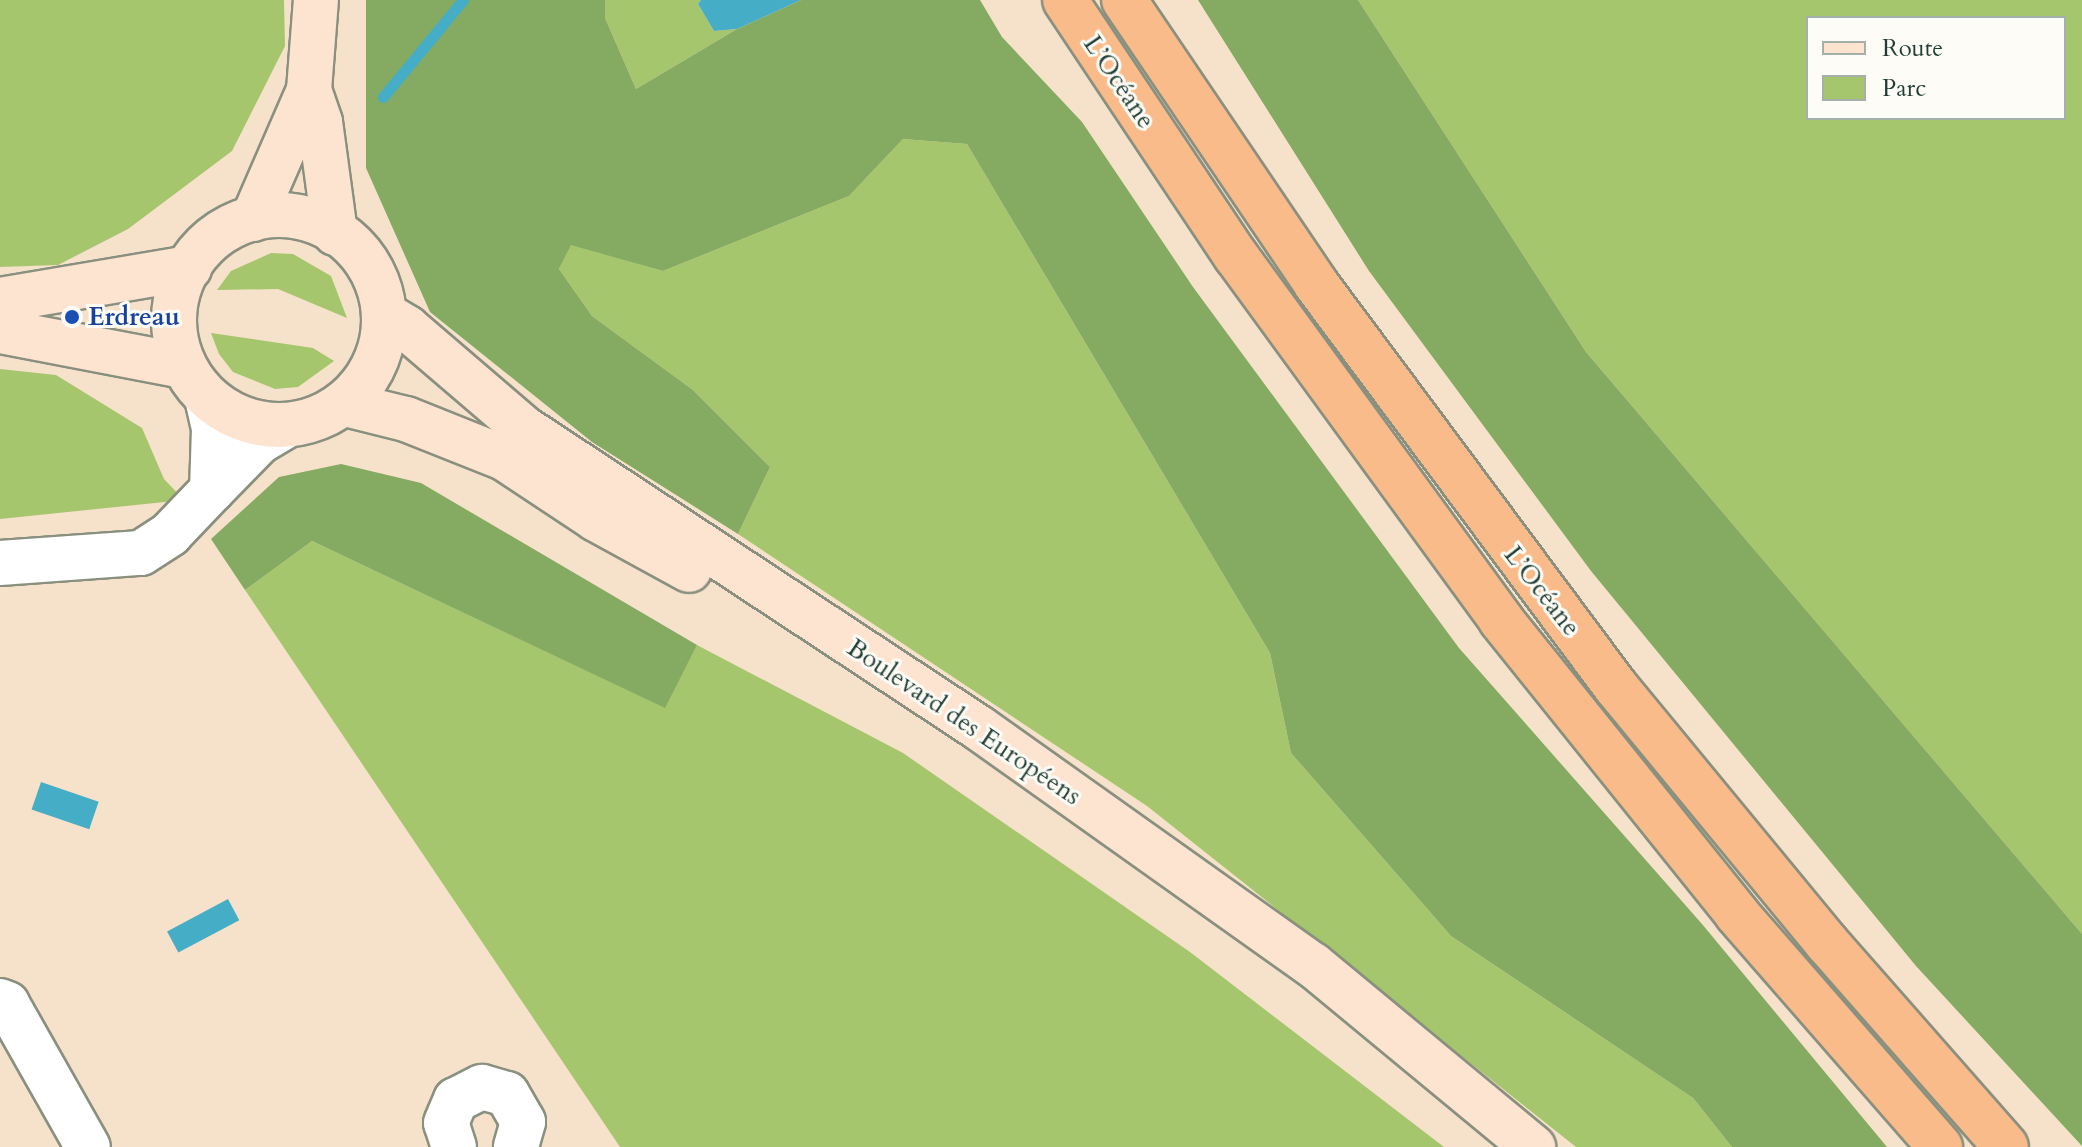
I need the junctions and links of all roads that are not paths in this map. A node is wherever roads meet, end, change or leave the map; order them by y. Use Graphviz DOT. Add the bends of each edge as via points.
graph roads {
  1 [pos="316,0"];
  2 [pos="1065,0"];
  3 [pos="1124,0"];
  4 [pos="309,90"];
  5 [pos="253,219"];
  6 [pos="335,233"];
  7 [pos="189,268"];
  8 [pos="0,300"];
  9 [pos="384,314"];
  10 [pos="0,331"];
  11 [pos="196,382"];
  12 [pos="345,404"];
  13 [pos="284,427"];
  14 [pos="212,490"];
  15 [pos="0,563"];
  16 [pos="0,1001"];
  17 [pos="88,1147"];
  18 [pos="454,1147"];
  19 [pos="516,1147"];
  20 [pos="1505,1147"];
  21 [pos="1533,1147"];
  22 [pos="1940,1147"];
  23 [pos="2006,1147"];
  1 -- 4 [label="main road"];
  2 -- 22 [label="highway, L’Océane" via="1236,256 1501,620 1737,914"];
  3 -- 23 [label="highway, L’Océane" via="1316,284 1578,637 1827,943"];
  4 -- 5 [label="main road"];
  4 -- 6 [label="main road" via="320,122"];
  5 -- 6 [label="main road" via="297,216"];
  5 -- 7 [label="main road" via="212,238"];
  6 -- 9 [label="main road" via="370,267"];
  7 -- 8 [label="main road"];
  7 -- 11 [label="main road" via="174,319"];
  9 -- 12 [label="main road" via="374,365"];
  9 -- 21 [label="main road, Boulevard des Européens" via="525,429 979,728 1313,965"];
  10 -- 11 [label="main road"];
  11 -- 13 [label="main road" via="245,420"];
  11 -- 14 [label="street" via="214,428"];
  12 -- 13 [label="main road"];
  12 -- 20 [label="main road, Boulevard des Européens" via="406,419 504,458 596,519 718,586 1143,869"];
  13 -- 14 [label="street" via="259,442"];
  14 -- 15 [label="street" via="170,534 141,553"];
  16 -- 17 [label="street" via="7,1004"];
  18 -- 19 [label="street" via="446,1123 456,1100 482,1087 507,1094 523,1122"];
}
